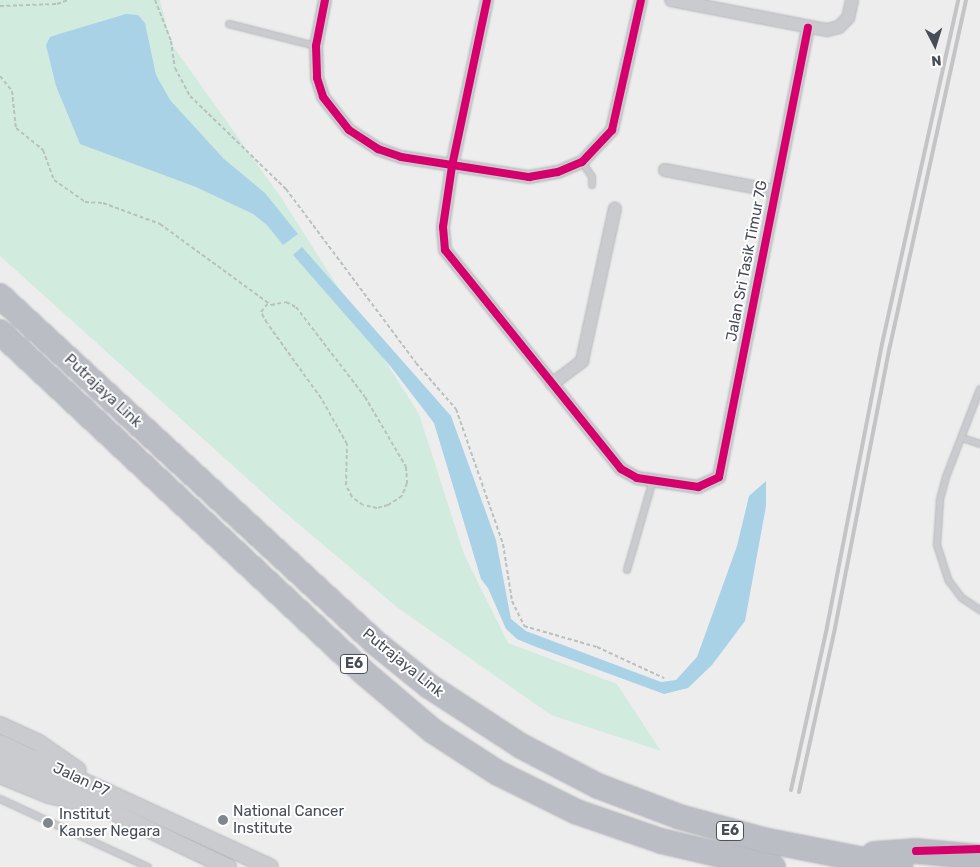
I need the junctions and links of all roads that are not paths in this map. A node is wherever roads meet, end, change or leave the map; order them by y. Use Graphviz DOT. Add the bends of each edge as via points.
graph roads {
  1 [pos="325,0"];
  2 [pos="487,0"];
  3 [pos="641,0"];
  4 [pos="852,0"];
  5 [pos="678,1"];
  6 [pos="229,24"];
  7 [pos="808,28"];
  8 [pos="316,46"];
  9 [pos="582,162"];
  10 [pos="452,166"];
  11 [pos="665,170"];
  12 [pos="592,185"];
  13 [pos="774,191"];
  14 [pos="615,209"];
  15 [pos="0,296"];
  16 [pos="3,336"];
  17 [pos="552,384"];
  18 [pos="980,389"];
  19 [pos="962,438"];
  20 [pos="980,444"];
  21 [pos="652,480"];
  22 [pos="627,570"];
  23 [pos="980,610"];
  24 [pos="0,725"];
  25 [pos="0,742"];
  26 [pos="0,758"];
  27 [pos="29,764"];
  28 [pos="0,775"];
  29 [pos="0,799"];
  30 [pos="109,802"];
  31 [pos="847,857"];
  32 [pos="980,857"];
  33 [pos="148,867"];
  34 [pos="228,867"];
  35 [pos="270,867"];
  36 [pos="773,867"];
  37 [pos="900,867"];
  1 -- 8 [label="street"];
  2 -- 10 [label="street"];
  3 -- 9 [label="street" via="617,116 604,141"];
  4 -- 7 [label="street" via="848,18 839,27 827,30"];
  5 -- 7 [label="street"];
  6 -- 8 [label="lane"];
  7 -- 13 [label="street, Jalan Sri Tasik Timur 7G"];
  8 -- 10 [label="street" via="317,78 323,97 349,130 378,149 401,157"];
  9 -- 10 [label="street" via="558,172 529,177"];
  9 -- 12 [label="lane" via="592,177"];
  10 -- 17 [label="street" via="442,227 445,250"];
  11 -- 13 [label="street"];
  13 -- 21 [label="street, Jalan Sri Tasik Timur 7G" via="719,477 698,487"];
  14 -- 17 [label="street" via="582,361"];
  15 -- 31 [label="highway, Putrajaya Link / E6" via="377,644 471,714 556,766 637,803 729,831"];
  16 -- 36 [label="highway, Putrajaya Link / E6" via="353,664 433,731 498,773 577,812 661,841"];
  17 -- 21 [label="street" via="621,469 637,478"];
  18 -- 19 [label="lane"];
  19 -- 20 [label="lane"];
  19 -- 23 [label="lane" via="940,500 937,545 949,581 962,598"];
  21 -- 22 [label="lane"];
  24 -- 30 [label="street" via="39,743"];
  25 -- 27 [label="street, Jalan P7"];
  26 -- 27 [label="street, Jalan P7"];
  27 -- 30 [label="street, Jalan P7"];
  28 -- 30 [label="street" via="49,795"];
  29 -- 33 [label="lane"];
  30 -- 34 [label="street, Jalan P7"];
  30 -- 35 [label="street, Jalan P7"];
  31 -- 32 [label="highway" via="916,851"];
  31 -- 37 [label="highway, Putrajaya Link / E6"];
}
